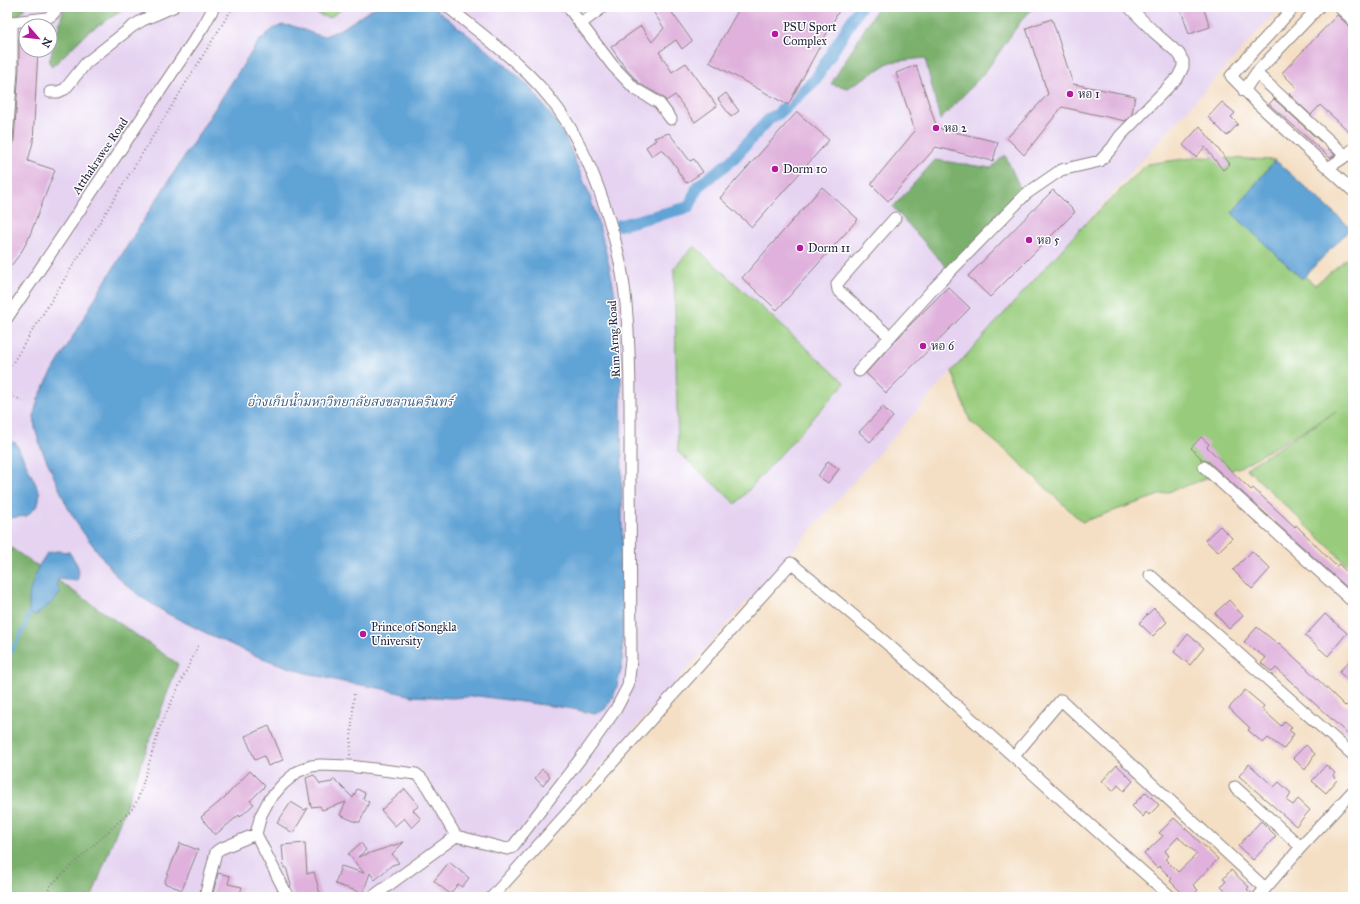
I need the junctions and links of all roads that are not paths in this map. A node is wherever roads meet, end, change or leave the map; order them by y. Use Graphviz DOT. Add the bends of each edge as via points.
graph roads {
  1 [pos="59,7"];
  2 [pos="173,7"];
  3 [pos="214,7"];
  4 [pos="448,7"];
  5 [pos="568,7"];
  6 [pos="603,7"];
  7 [pos="1129,7"];
  8 [pos="1294,7"];
  9 [pos="1319,7"];
  10 [pos="1339,7"];
  11 [pos="1353,20"];
  12 [pos="580,24"];
  13 [pos="1256,73"];
  14 [pos="1244,91"];
  15 [pos="50,92"];
  16 [pos="672,119"];
  17 [pos="7,140"];
  18 [pos="1350,152"];
  19 [pos="1328,168"];
  20 [pos="1353,191"];
  21 [pos="895,218"];
  22 [pos="7,318"];
  23 [pos="890,337"];
  24 [pos="859,371"];
  25 [pos="1204,467"];
  26 [pos="1150,575"];
  27 [pos="1353,602"];
  28 [pos="1353,755"];
  29 [pos="1014,756"];
  30 [pos="1235,787"];
  31 [pos="1353,791"];
  32 [pos="256,834"];
  33 [pos="456,836"];
  34 [pos="1301,847"];
  35 [pos="1265,888"];
  36 [pos="375,895"];
  37 [pos="205,897"];
  38 [pos="288,897"];
  39 [pos="492,897"];
  40 [pos="1171,897"];
  41 [pos="1258,897"];
  1 -- 17 [label="street" via="47,18 12,22 12,70"];
  2 -- 15 [label="street" via="133,26 86,63 65,88 58,92"];
  3 -- 22 [label="street, Atthakrawee Road"];
  4 -- 33 [label="street, Rim Arng Road" via="524,68 543,89 579,144 595,181 618,254 626,303 630,415 631,660 628,686 605,726 511,848"];
  5 -- 12 [label="street"];
  6 -- 12 [label="street"];
  7 -- 23 [label="street" via="1179,54 1183,67 1178,77 1100,160 1062,170 1026,194"];
  8 -- 14 [label="street" via="1231,76"];
  9 -- 13 [label="street"];
  10 -- 11 [label="street"];
  12 -- 16 [label="street" via="635,89 659,103"];
  13 -- 14 [label="street"];
  13 -- 18 [label="street"];
  14 -- 19 [label="street"];
  18 -- 19 [label="street"];
  19 -- 20 [label="street"];
  21 -- 23 [label="street" via="837,284 838,290"];
  23 -- 24 [label="street"];
  25 -- 27 [label="street"];
  26 -- 28 [label="street"];
  29 -- 35 [label="street" via="1061,700"];
  29 -- 39 [label="street" via="791,563"];
  29 -- 40 [label="street"];
  30 -- 34 [label="street"];
  31 -- 34 [label="street"];
  32 -- 33 [label="street" via="260,818 278,788 303,769 320,765 419,775"];
  32 -- 37 [label="street" via="216,852"];
  32 -- 38 [label="street"];
  33 -- 36 [label="street"];
  34 -- 35 [label="street"];
  35 -- 41 [label="street"];
}
